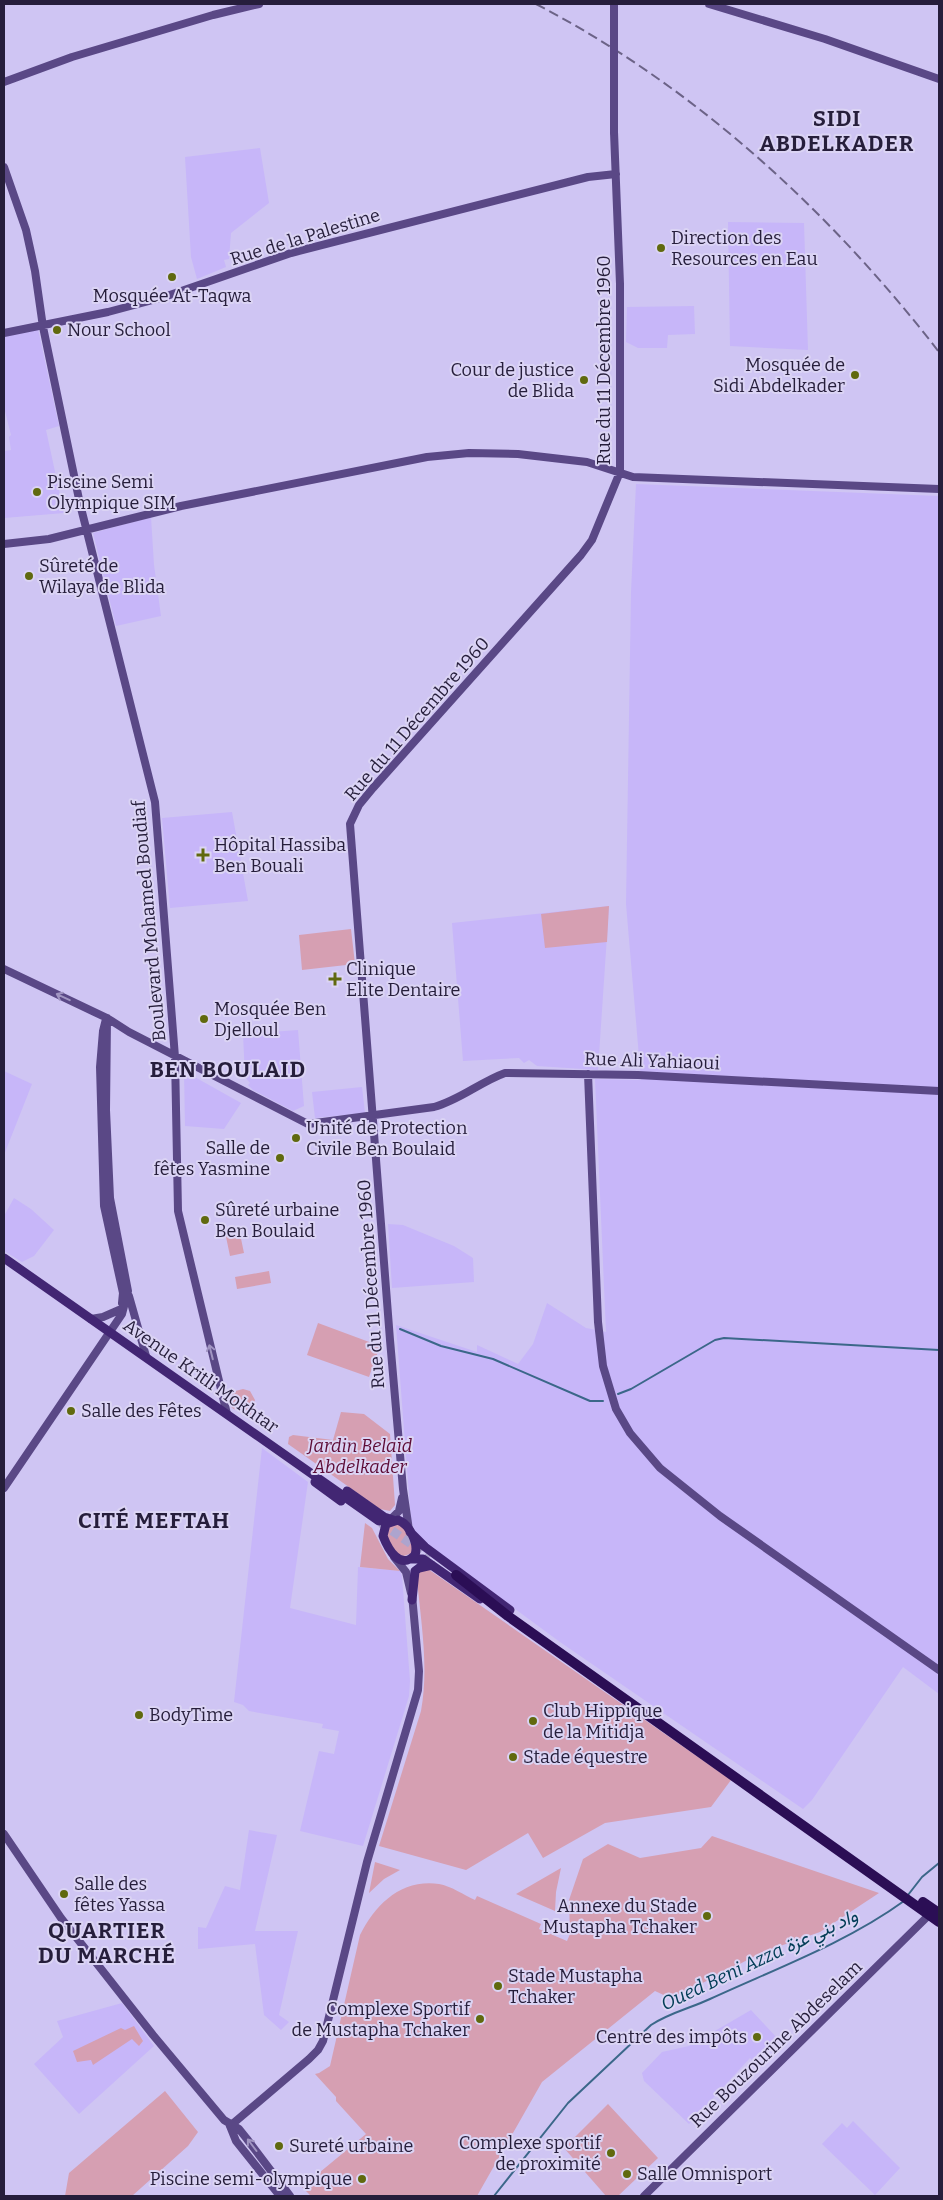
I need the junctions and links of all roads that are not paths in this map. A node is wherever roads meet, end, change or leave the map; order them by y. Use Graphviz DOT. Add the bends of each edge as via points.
graph roads {
  1 [pos="259,4"];
  2 [pos="614,4"];
  3 [pos="709,4"];
  4 [pos="939,79"];
  5 [pos="4,82"];
  6 [pos="4,167"];
  7 [pos="616,174"];
  8 [pos="43,327"];
  9 [pos="4,333"];
  10 [pos="620,472"];
  11 [pos="939,489"];
  12 [pos="87,530"];
  13 [pos="4,544"];
  14 [pos="4,969"];
  15 [pos="107,1018"];
  16 [pos="175,1057"];
  17 [pos="588,1074"];
  18 [pos="939,1090"];
  19 [pos="373,1116"];
  20 [pos="4,1258"];
  21 [pos="128,1291"];
  22 [pos="118,1310"];
  23 [pos="91,1319"];
  24 [pos="107,1330"];
  25 [pos="146,1356"];
  26 [pos="227,1414"];
  27 [pos="296,1462"];
  28 [pos="4,1488"];
  29 [pos="403,1489"];
  30 [pos="387,1521"];
  31 [pos="410,1532"];
  32 [pos="383,1536"];
  33 [pos="394,1556"];
  34 [pos="411,1559"];
  35 [pos="431,1561"];
  36 [pos="456,1576"];
  37 [pos="412,1600"];
  38 [pos="509,1613"];
  39 [pos="939,1670"];
  40 [pos="4,1834"];
  41 [pos="936,1918"];
  42 [pos="230,2126"];
  43 [pos="280,2196"];
  44 [pos="290,2196"];
  45 [pos="644,2196"];
  1 -- 5 [label="main road" via="221,12 72,57"];
  2 -- 7 [label="main road, Rue du 11 Décembre 1960, bridge"];
  3 -- 4 [label="main road" via="825,39"];
  6 -- 8 [label="main road, Boulevard Mohamed Boudiaf" via="25,224"];
  7 -- 8 [label="main road, Rue de la Palestine" via="588,177 379,229 292,253 164,297"];
  7 -- 10 [label="main road, Rue du 11 Décembre 1960" via="620,284"];
  8 -- 9 [label="main road, Rue de la Palestine"];
  8 -- 12 [label="main road, Boulevard Mohamed Boudiaf"];
  10 -- 11 [label="main road" via="633,477"];
  10 -- 12 [label="main road" via="587,462 518,454 469,453 427,457 181,506"];
  10 -- 19 [label="main road, Rue du 11 Décembre 1960" via="592,540 582,555 352,816 350,832"];
  12 -- 13 [label="main road" via="49,539"];
  12 -- 16 [label="main road, Boulevard Mohamed Boudiaf" via="155,802"];
  15 -- 14 [label="main road, Rue Ali Yahiaoui, one-way"];
  15 -- 16 [label="main road, Rue Ali Yahiaoui"];
  15 -- 21 [label="main road" via="106,1110 110,1198"];
  15 -- 22 [label="main road" via="103,1031 100,1110 104,1206 123,1293"];
  16 -- 19 [label="main road, Rue Ali Yahiaoui" via="308,1124"];
  26 -- 16 [label="main road, Boulevard Mohamed Boudiaf, one-way" via="178,1211"];
  17 -- 18 [label="main road, Rue Ali Yahiaoui"];
  17 -- 19 [label="main road, Rue Ali Yahiaoui" via="505,1073 447,1103"];
  17 -- 39 [label="main road" via="598,1322 603,1366 616,1409 630,1433 660,1468 720,1516"];
  19 -- 29 [label="main road, Rue du 11 Décembre 1960"];
  20 -- 23 [label="main road, Avenue Kritli Mokhtar"];
  21 -- 24 [label="main road" via="122,1312"];
  21 -- 25 [label="main road"];
  22 -- 23 [label="main road"];
  22 -- 24 [label="main road"];
  23 -- 24 [label="main road, Avenue Kritli Mokhtar"];
  24 -- 25 [label="main road, Avenue Kritli Mokhtar"];
  24 -- 28 [label="main road"];
  25 -- 26 [label="main road, Avenue Kritli Mokhtar"];
  26 -- 27 [label="main road, Avenue Kritli Mokhtar"];
  27 -- 30 [label="main road" via="326,1476"];
  27 -- 32 [label="main road" via="314,1482 372,1524"];
  29 -- 30 [label="main road, Rue du 11 Décembre 1960" via="401,1507"];
  29 -- 31 [label="main road, Rue du 11 Décembre 1960"];
  30 -- 31 [label="main road" via="402,1522"];
  30 -- 32 [label="main road"];
  31 -- 34 [label="main road" via="416,1546"];
  31 -- 38 [label="main road"];
  32 -- 33 [label="main road"];
  33 -- 34 [label="main road" via="400,1560"];
  33 -- 37 [label="main road" via="406,1572"];
  34 -- 35 [label="main road"];
  34 -- 37 [label="main road"];
  35 -- 36 [label="main road"];
  35 -- 37 [label="main road" via="415,1571"];
  35 -- 38 [label="main road"];
  36 -- 38 [label="highway"];
  37 -- 42 [label="main road" via="418,1690 367,1862 323,2041 309,2059"];
  38 -- 41 [label="highway"];
  40 -- 42 [label="main road" via="61,1918"];
  41 -- 45 [label="main road, Rue Bouzourine Abdeselam"];
  42 -- 43 [label="main road" via="236,2142"];
  44 -- 42 [label="main road, one-way" via="248,2139"];
}
